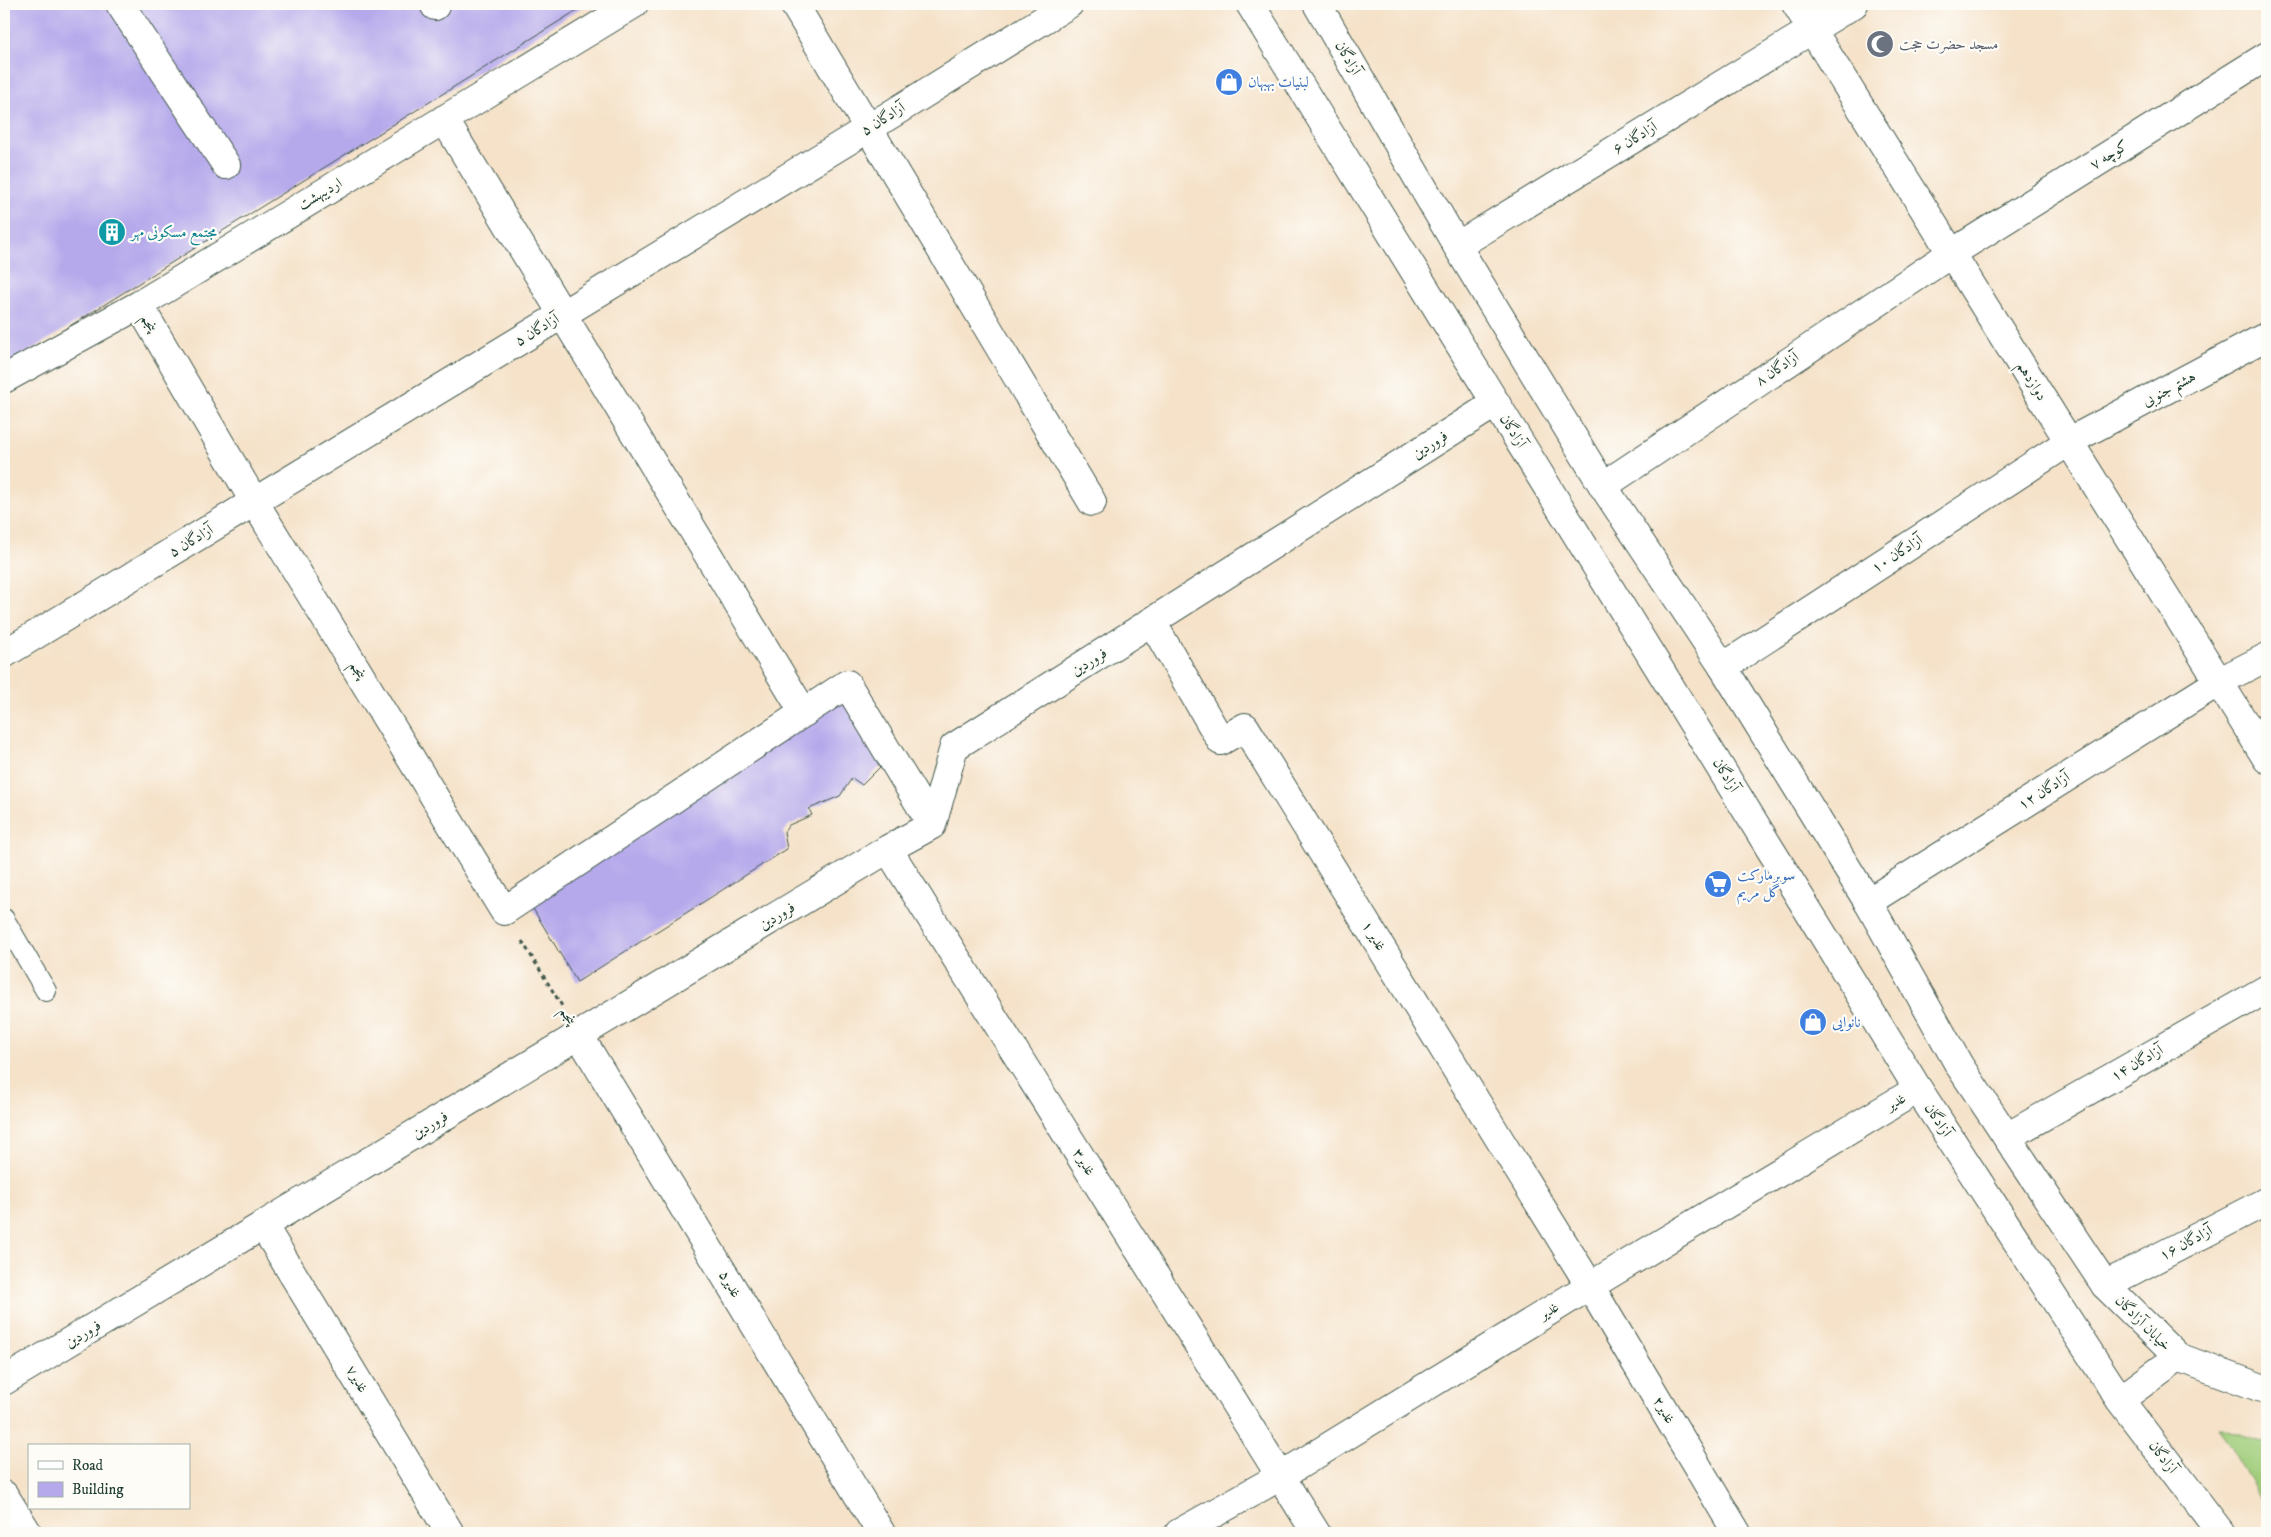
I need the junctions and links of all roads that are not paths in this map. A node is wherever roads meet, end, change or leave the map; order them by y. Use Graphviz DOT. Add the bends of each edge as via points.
graph roads {
  1 [pos="120,4"];
  2 [pos="634,4"];
  3 [pos="794,4"];
  4 [pos="1069,4"];
  5 [pos="1250,4"];
  6 [pos="1317,4"];
  7 [pos="1796,4"];
  8 [pos="1854,4"];
  9 [pos="1812,31"];
  10 [pos="2267,56"];
  11 [pos="444,119"];
  12 [pos="868,128"];
  13 [pos="226,165"];
  14 [pos="1457,246"];
  15 [pos="1952,253"];
  16 [pos="138,305"];
  17 [pos="562,315"];
  18 [pos="2267,336"];
  19 [pos="4,379"];
  20 [pos="1496,403"];
  21 [pos="2070,441"];
  22 [pos="1603,486"];
  23 [pos="255,502"];
  24 [pos="1092,502"];
  25 [pos="1152,622"];
  26 [pos="4,654"];
  27 [pos="2267,657"];
  28 [pos="1723,667"];
  29 [pos="2220,681"];
  30 [pos="804,714"];
  31 [pos="2267,759"];
  32 [pos="932,825"];
  33 [pos="888,849"];
  34 [pos="1868,902"];
  35 [pos="4,919"];
  36 [pos="2267,989"];
  37 [pos="46,991"];
  38 [pos="579,1035"];
  39 [pos="1918,1089"];
  40 [pos="2007,1137"];
  41 [pos="2267,1201"];
  42 [pos="263,1225"];
  43 [pos="1590,1286"];
  44 [pos="2105,1286"];
  45 [pos="2178,1357"];
  46 [pos="4,1382"];
  47 [pos="2267,1390"];
  48 [pos="2120,1400"];
  49 [pos="1281,1476"];
  50 [pos="4,1495"];
  51 [pos="28,1533"];
  52 [pos="450,1533"];
  53 [pos="881,1533"];
  54 [pos="1180,1533"];
  55 [pos="1316,1533"];
  56 [pos="1737,1533"];
  57 [pos="2221,1533"];
  1 -- 13 [label="street"];
  2 -- 11 [label="street, اردیبهشت"];
  3 -- 12 [label="street"];
  4 -- 12 [label="street, آزادگان ۵"];
  5 -- 20 [label="street, آزادگان"];
  6 -- 14 [label="street, آزادگان"];
  7 -- 9 [label="street, دوازدهم"];
  8 -- 9 [label="street, آزادگان ۶"];
  9 -- 14 [label="street, آزادگان ۶"];
  9 -- 15 [label="street, دوازدهم"];
  10 -- 15 [label="street, کوچه ۷"];
  11 -- 16 [label="street, اردیبهشت"];
  11 -- 17 [label="street"];
  12 -- 17 [label="street, آزادگان ۵"];
  12 -- 24 [label="street"];
  14 -- 22 [label="street, آزادگان"];
  15 -- 21 [label="street, دوازدهم"];
  15 -- 22 [label="street, آزادگان ۸"];
  16 -- 19 [label="street, اردیبهشت"];
  16 -- 23 [label="street, پنجم"];
  17 -- 23 [label="street, آزادگان ۵"];
  17 -- 30 [label="street"];
  18 -- 21 [label="street, هشتم جنوبی"];
  20 -- 25 [label="street, فروردین"];
  20 -- 39 [label="street, آزادگان"];
  21 -- 28 [label="street, آزادگان ۱۰"];
  21 -- 29 [label="street, دوازدهم"];
  22 -- 28 [label="street, آزادگان"];
  23 -- 26 [label="street, آزادگان ۵"];
  23 -- 30 [label="street, پنجم" via="504,911"];
  25 -- 32 [label="street, فروردین" via="954,747"];
  25 -- 43 [label="street, غدیر ۱" via="1221,742 1245,727"];
  27 -- 29 [label="street, آزادگان ۱۲"];
  28 -- 34 [label="street, آزادگان"];
  29 -- 31 [label="street, دوازدهم"];
  29 -- 34 [label="street, آزادگان ۱۲"];
  30 -- 32 [label="street" via="847,684"];
  32 -- 33 [label="street, فروردین"];
  33 -- 38 [label="street, فروردین"];
  33 -- 49 [label="street, غدیر۳"];
  34 -- 40 [label="street, آزادگان" via="1959,1065"];
  35 -- 37 [label="lane"];
  36 -- 40 [label="street, آزادگان ۱۴"];
  38 -- 42 [label="street, فروردین"];
  38 -- 53 [label="street, غدیر۵"];
  39 -- 43 [label="street, غدیر"];
  39 -- 48 [label="street, آزادگان"];
  40 -- 44 [label="street, آزادگان"];
  41 -- 44 [label="street, آزادگان ۱۶"];
  42 -- 46 [label="street, فروردین"];
  42 -- 52 [label="street, غدیر۷"];
  43 -- 49 [label="street, غدیر"];
  43 -- 56 [label="street, غدیر۲"];
  44 -- 45 [label="street, خیابان آزادگان"];
  45 -- 47 [label="street, خیابان آزادگان"];
  45 -- 48 [label="street"];
  48 -- 57 [label="street, آزادگان"];
  49 -- 54 [label="street, غدیر"];
  49 -- 55 [label="street, غدیر۳"];
  50 -- 51 [label="street"];
}
